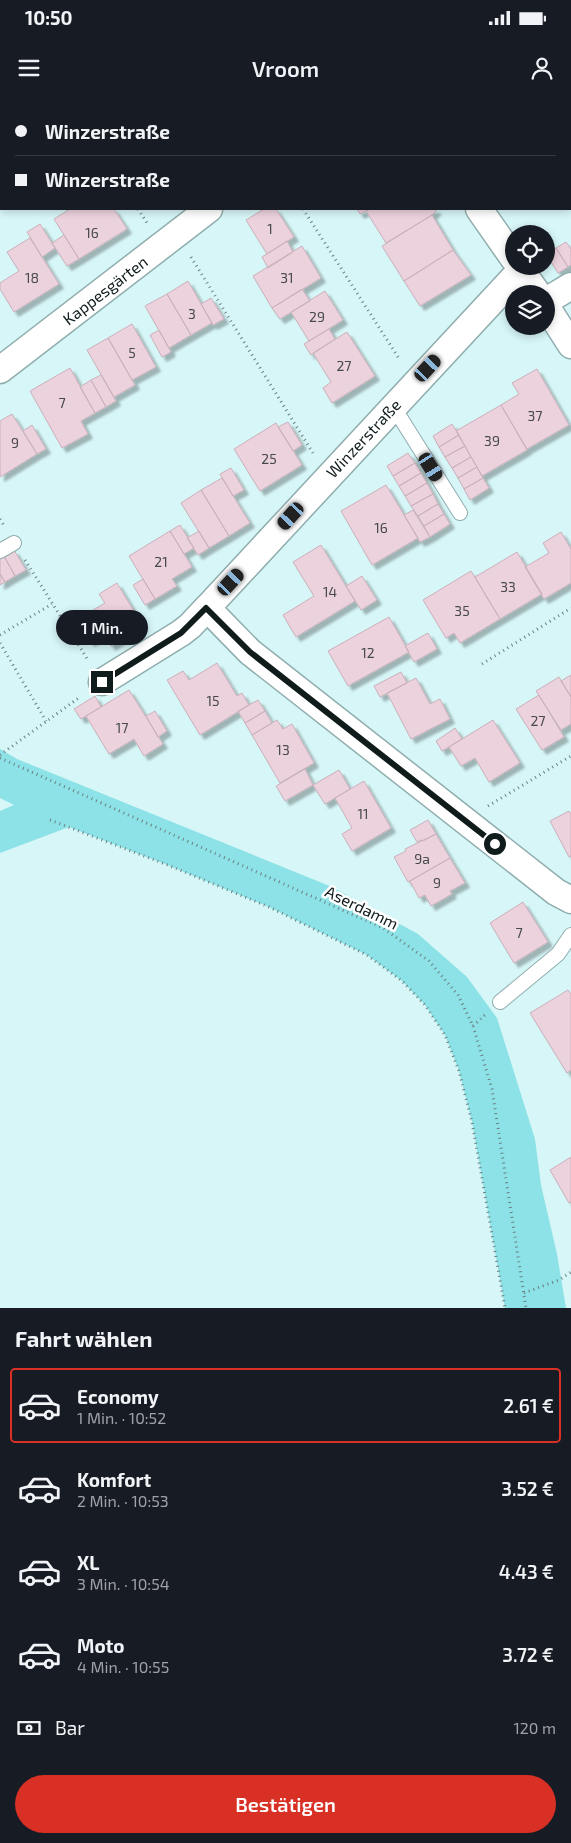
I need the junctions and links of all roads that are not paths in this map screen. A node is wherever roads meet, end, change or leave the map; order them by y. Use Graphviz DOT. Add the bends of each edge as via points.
graph roads {
  1 [pos="208,210"];
  2 [pos="480,210"];
  3 [pos="505,246"];
  4 [pos="509,275"];
  5 [pos="571,286"];
  6 [pos="555,296"];
  7 [pos="555,320"];
  8 [pos="571,345"];
  9 [pos="0,370"];
  10 [pos="393,406"];
  11 [pos="460,513"];
  12 [pos="14,543"];
  13 [pos="0,551"];
  14 [pos="206,608"];
  15 [pos="102,682"];
  16 [pos="571,900"];
  17 [pos="571,935"];
  18 [pos="500,1002"];
  1 -- 9 [label="street, Kappesgärten"];
  2 -- 3 [label="street"];
  4 -- 10 [label="street, Winzerstraße"];
  5 -- 6 [label="street"];
  7 -- 8 [label="street"];
  10 -- 11 [label="lane"];
  10 -- 14 [label="street, Winzerstraße"];
  12 -- 13 [label="lane"];
  14 -- 15 [label="street, Winzerstraße" via="181,633"];
  14 -- 16 [label="street" via="250,652 556,892"];
  17 -- 18 [label="lane" via="558,954"];
}
